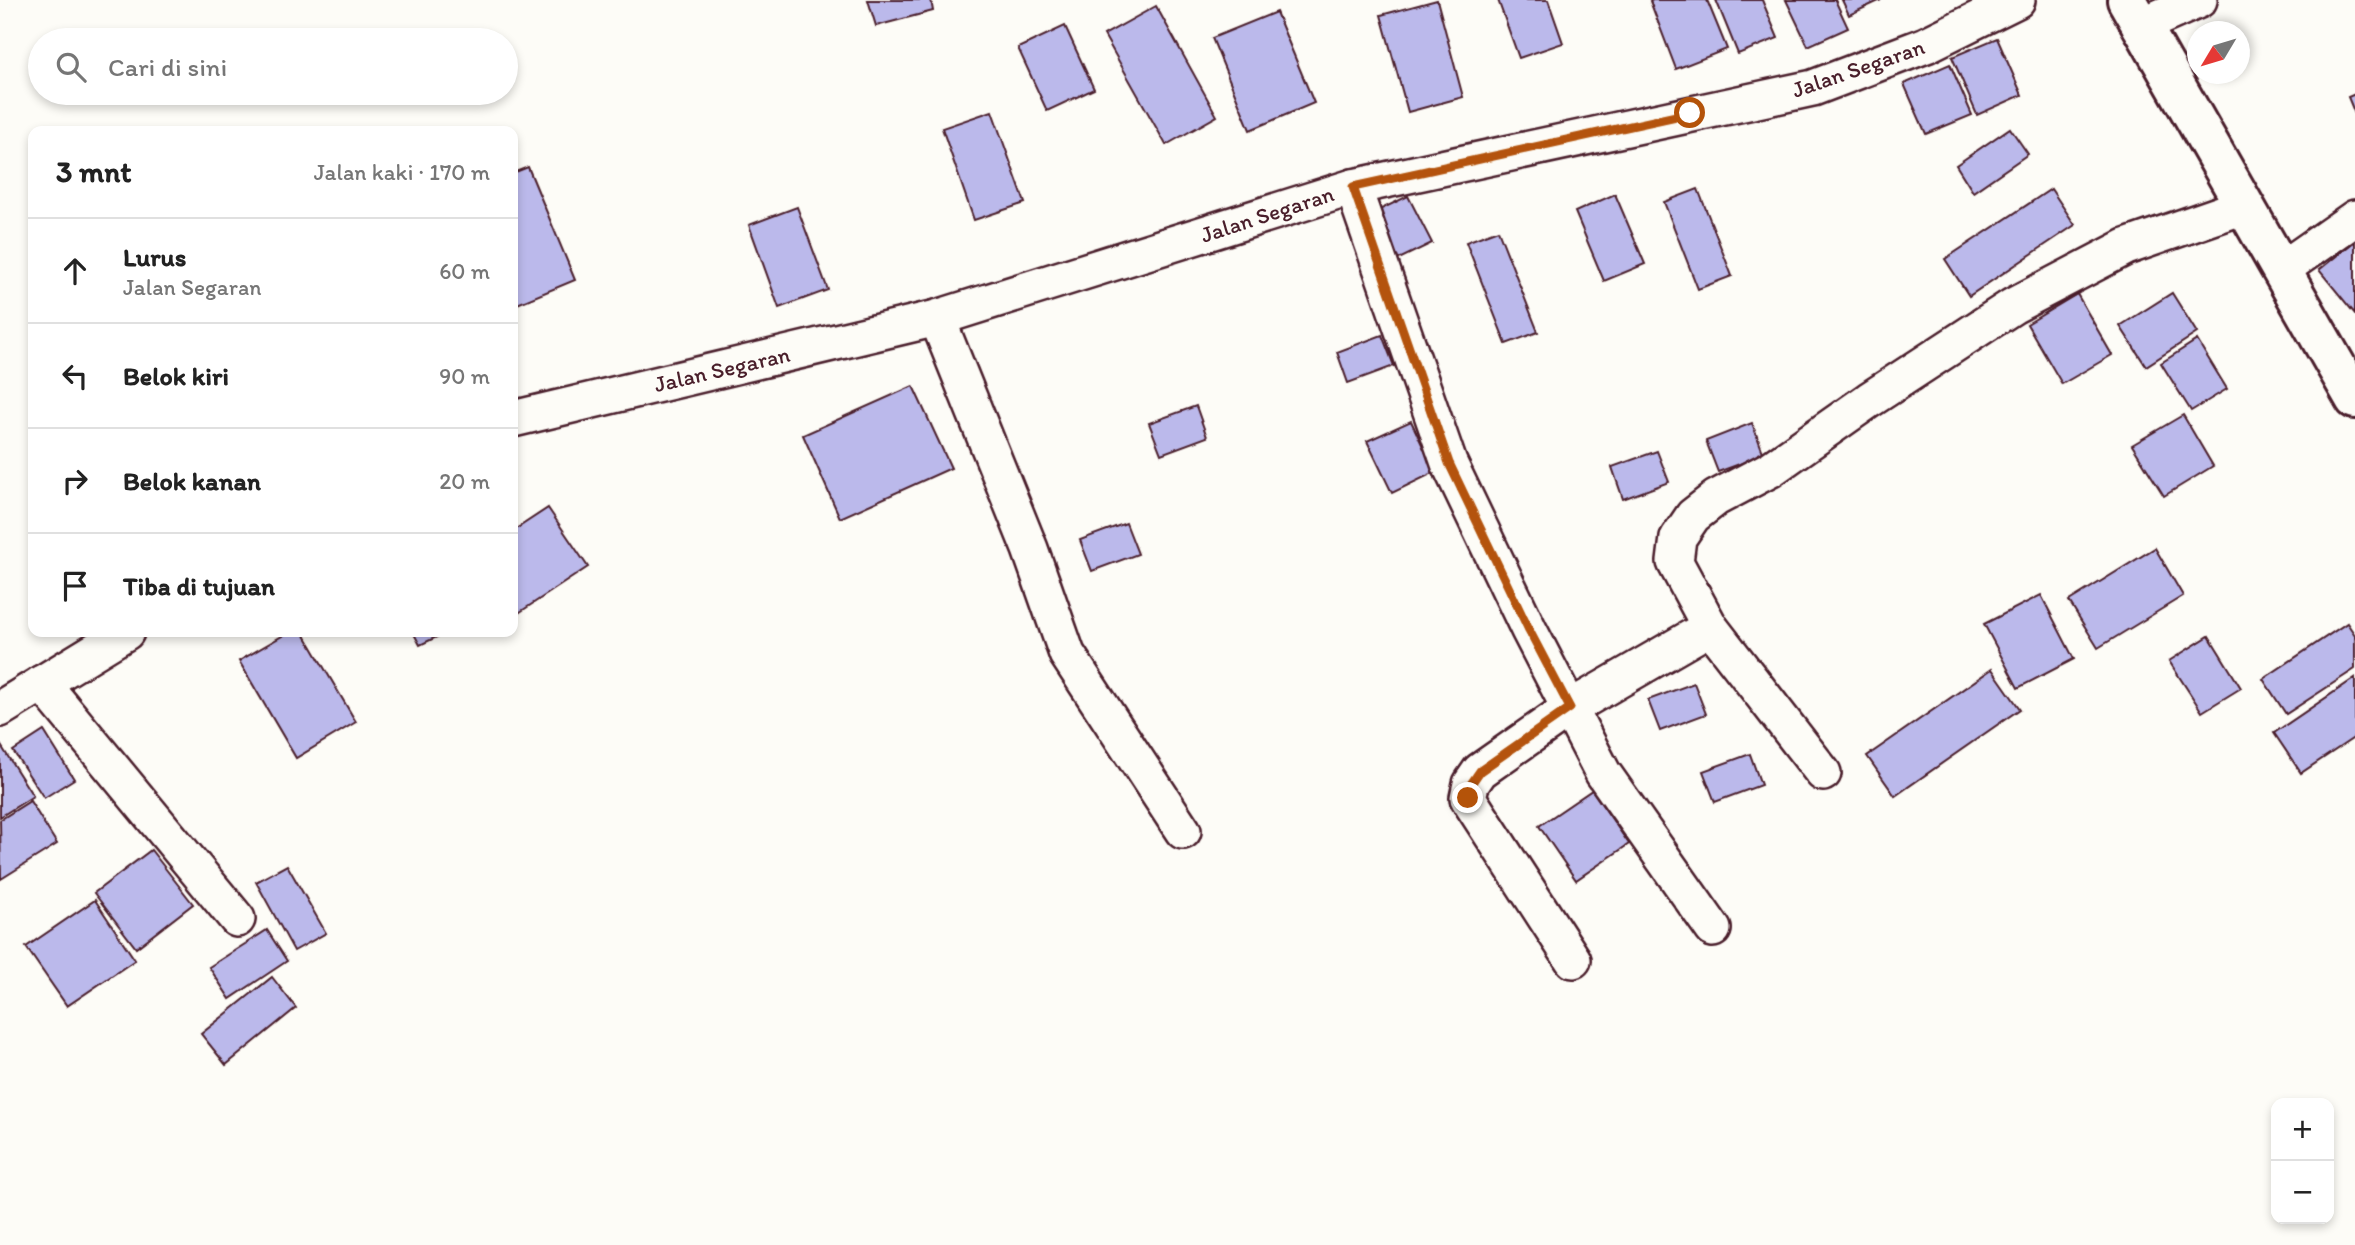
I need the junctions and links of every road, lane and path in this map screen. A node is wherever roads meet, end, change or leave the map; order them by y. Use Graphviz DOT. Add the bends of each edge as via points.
graph roads {
  1 [pos="2017,0"];
  2 [pos="2199,0"];
  3 [pos="2133,13"];
  4 [pos="1353,187"];
  5 [pos="2245,206"];
  6 [pos="2355,218"];
  7 [pos="2281,270"];
  8 [pos="937,318"];
  9 [pos="2353,391"];
  10 [pos="518,418"];
  11 [pos="1710,627"];
  12 [pos="118,637"];
  13 [pos="42,684"];
  14 [pos="1570,708"];
  15 [pos="0,709"];
  16 [pos="1823,773"];
  17 [pos="1183,831"];
  18 [pos="237,919"];
  19 [pos="1713,929"];
  20 [pos="1573,960"];
  1 -- 4 [label="street, Jalan Segaran" via="1926,45 1813,88"];
  2 -- 3 [label="street"];
  3 -- 5 [label="street"];
  4 -- 8 [label="street, Jalan Segaran"];
  4 -- 14 [label="street" via="1449,463"];
  5 -- 7 [label="street"];
  5 -- 11 [label="street" via="2126,247 2013,306 1771,469 1716,498 1693,516 1678,538 1675,562"];
  6 -- 7 [label="street"];
  7 -- 9 [label="street"];
  8 -- 10 [label="street, Jalan Segaran"];
  8 -- 17 [label="street" via="1067,654"];
  11 -- 14 [label="street"];
  11 -- 16 [label="street"];
  12 -- 13 [label="street"];
  13 -- 15 [label="street"];
  13 -- 18 [label="street"];
  14 -- 19 [label="street" via="1603,773"];
  14 -- 20 [label="street" via="1480,771 1468,798"];
}
